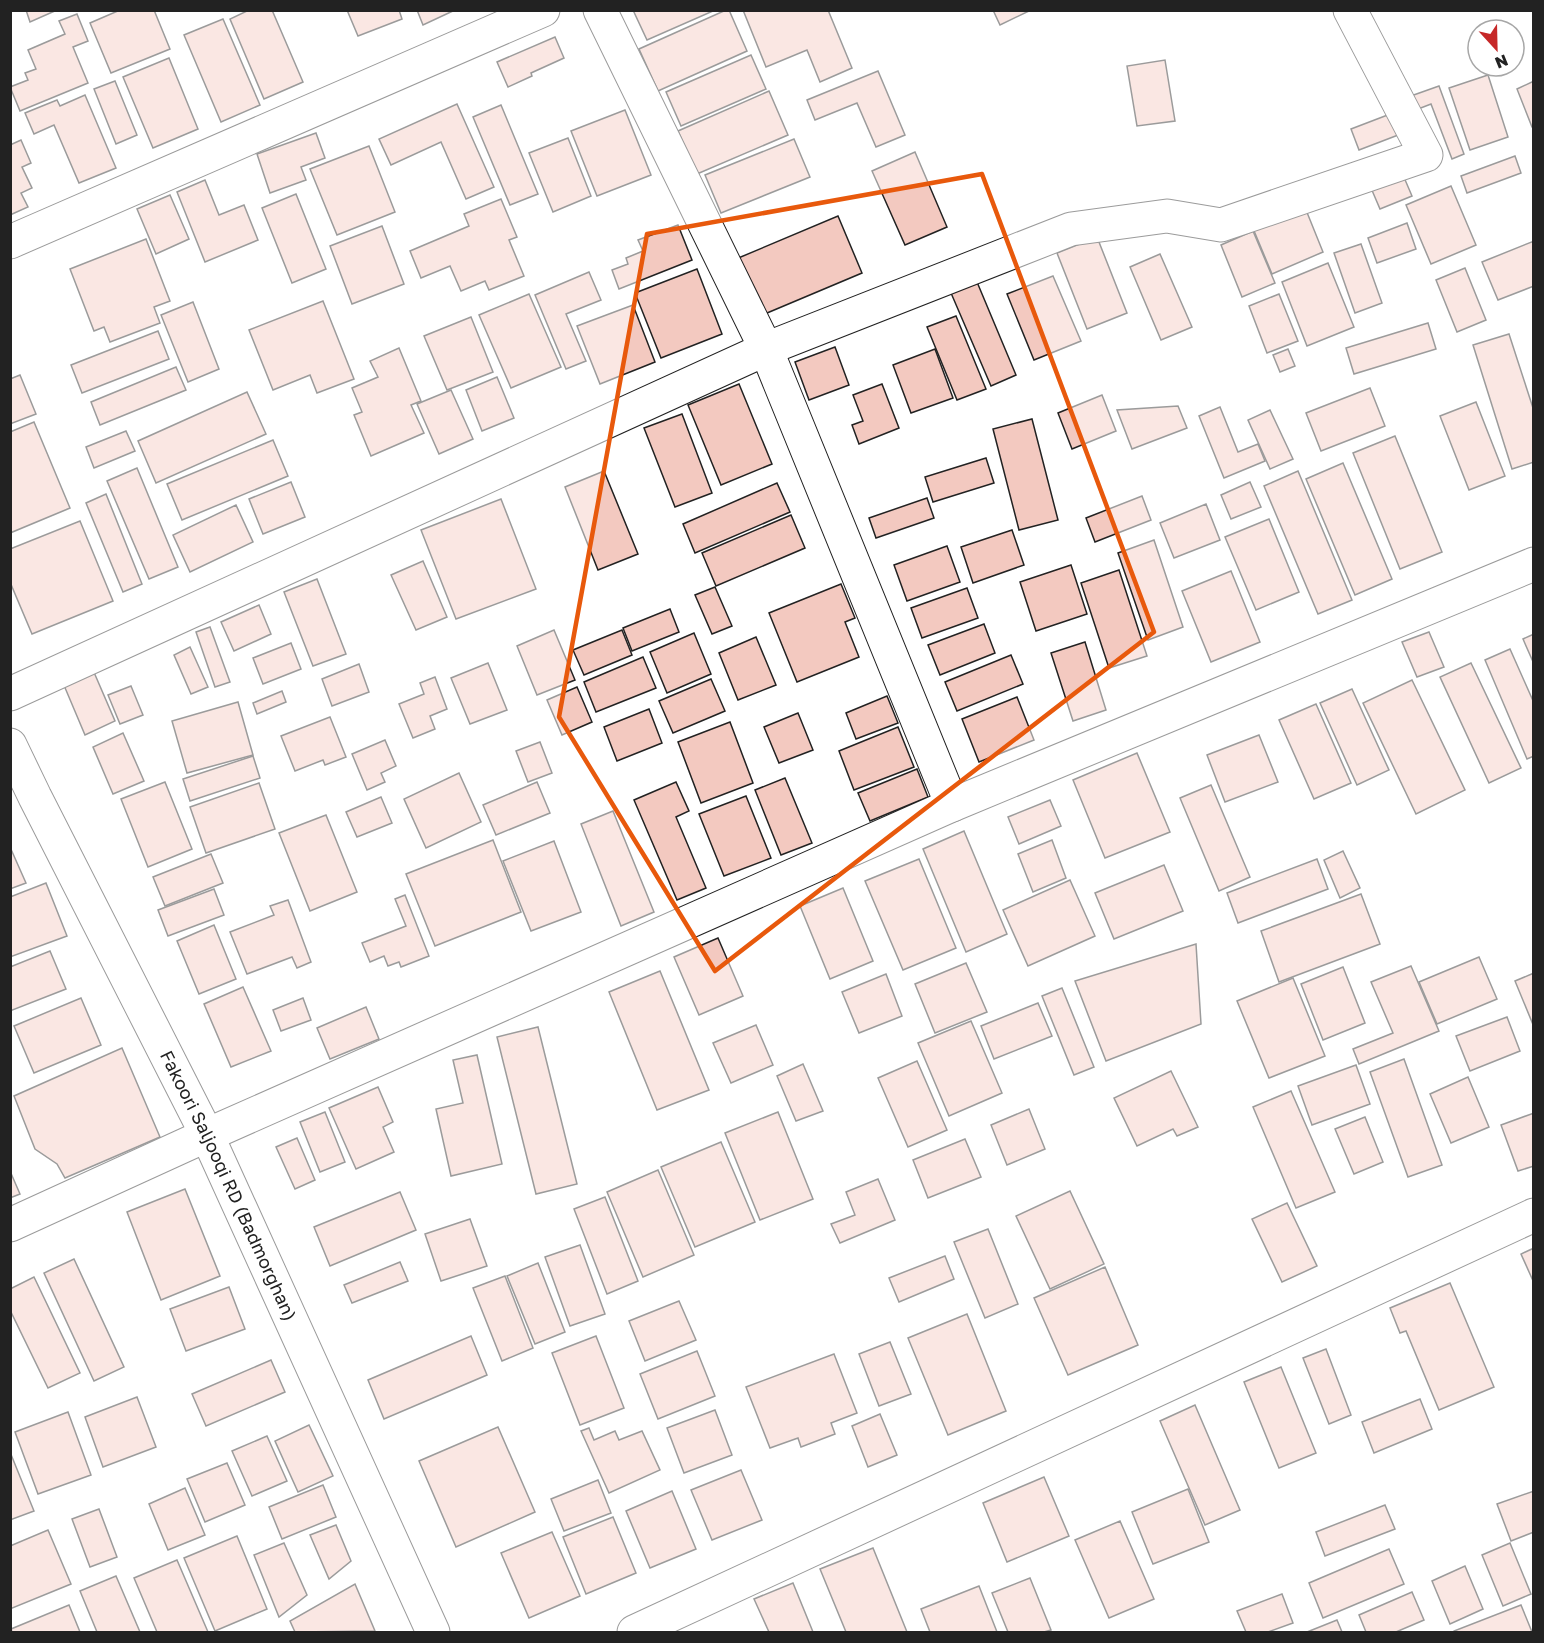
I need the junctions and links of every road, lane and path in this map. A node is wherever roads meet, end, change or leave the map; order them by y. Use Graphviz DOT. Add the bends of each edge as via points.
graph roads {
  1 [pos="543,10"];
  2 [pos="600,10"];
  3 [pos="1350,10"];
  4 [pos="10,242"];
  5 [pos="766,349"];
  6 [pos="1533,564"];
  7 [pos="10,694"];
  8 [pos="10,745"];
  9 [pos="23,802"];
  10 [pos="952,805"];
  11 [pos="207,1135"];
  12 [pos="1533,1215"];
  13 [pos="10,1225"];
  14 [pos="422,1629"];
  15 [pos="634,1632"];
  1 -- 4 [label="street"];
  2 -- 5 [label="street"];
  3 -- 5 [label="street" via="1426,155 1221,225 1167,216 1071,229"];
  5 -- 7 [label="street"];
  5 -- 10 [label="street"];
  6 -- 10 [label="street"];
  8 -- 9 [label="street, Fakoori Saljooqi RD (Badmorghan)"];
  9 -- 11 [label="street, Fakoori Saljooqi RD (Badmorghan)"];
  10 -- 11 [label="street"];
  11 -- 13 [label="street"];
  11 -- 14 [label="street, Fakoori Saljooqi RD (Badmorghan)"];
  12 -- 15 [label="street"];
}
